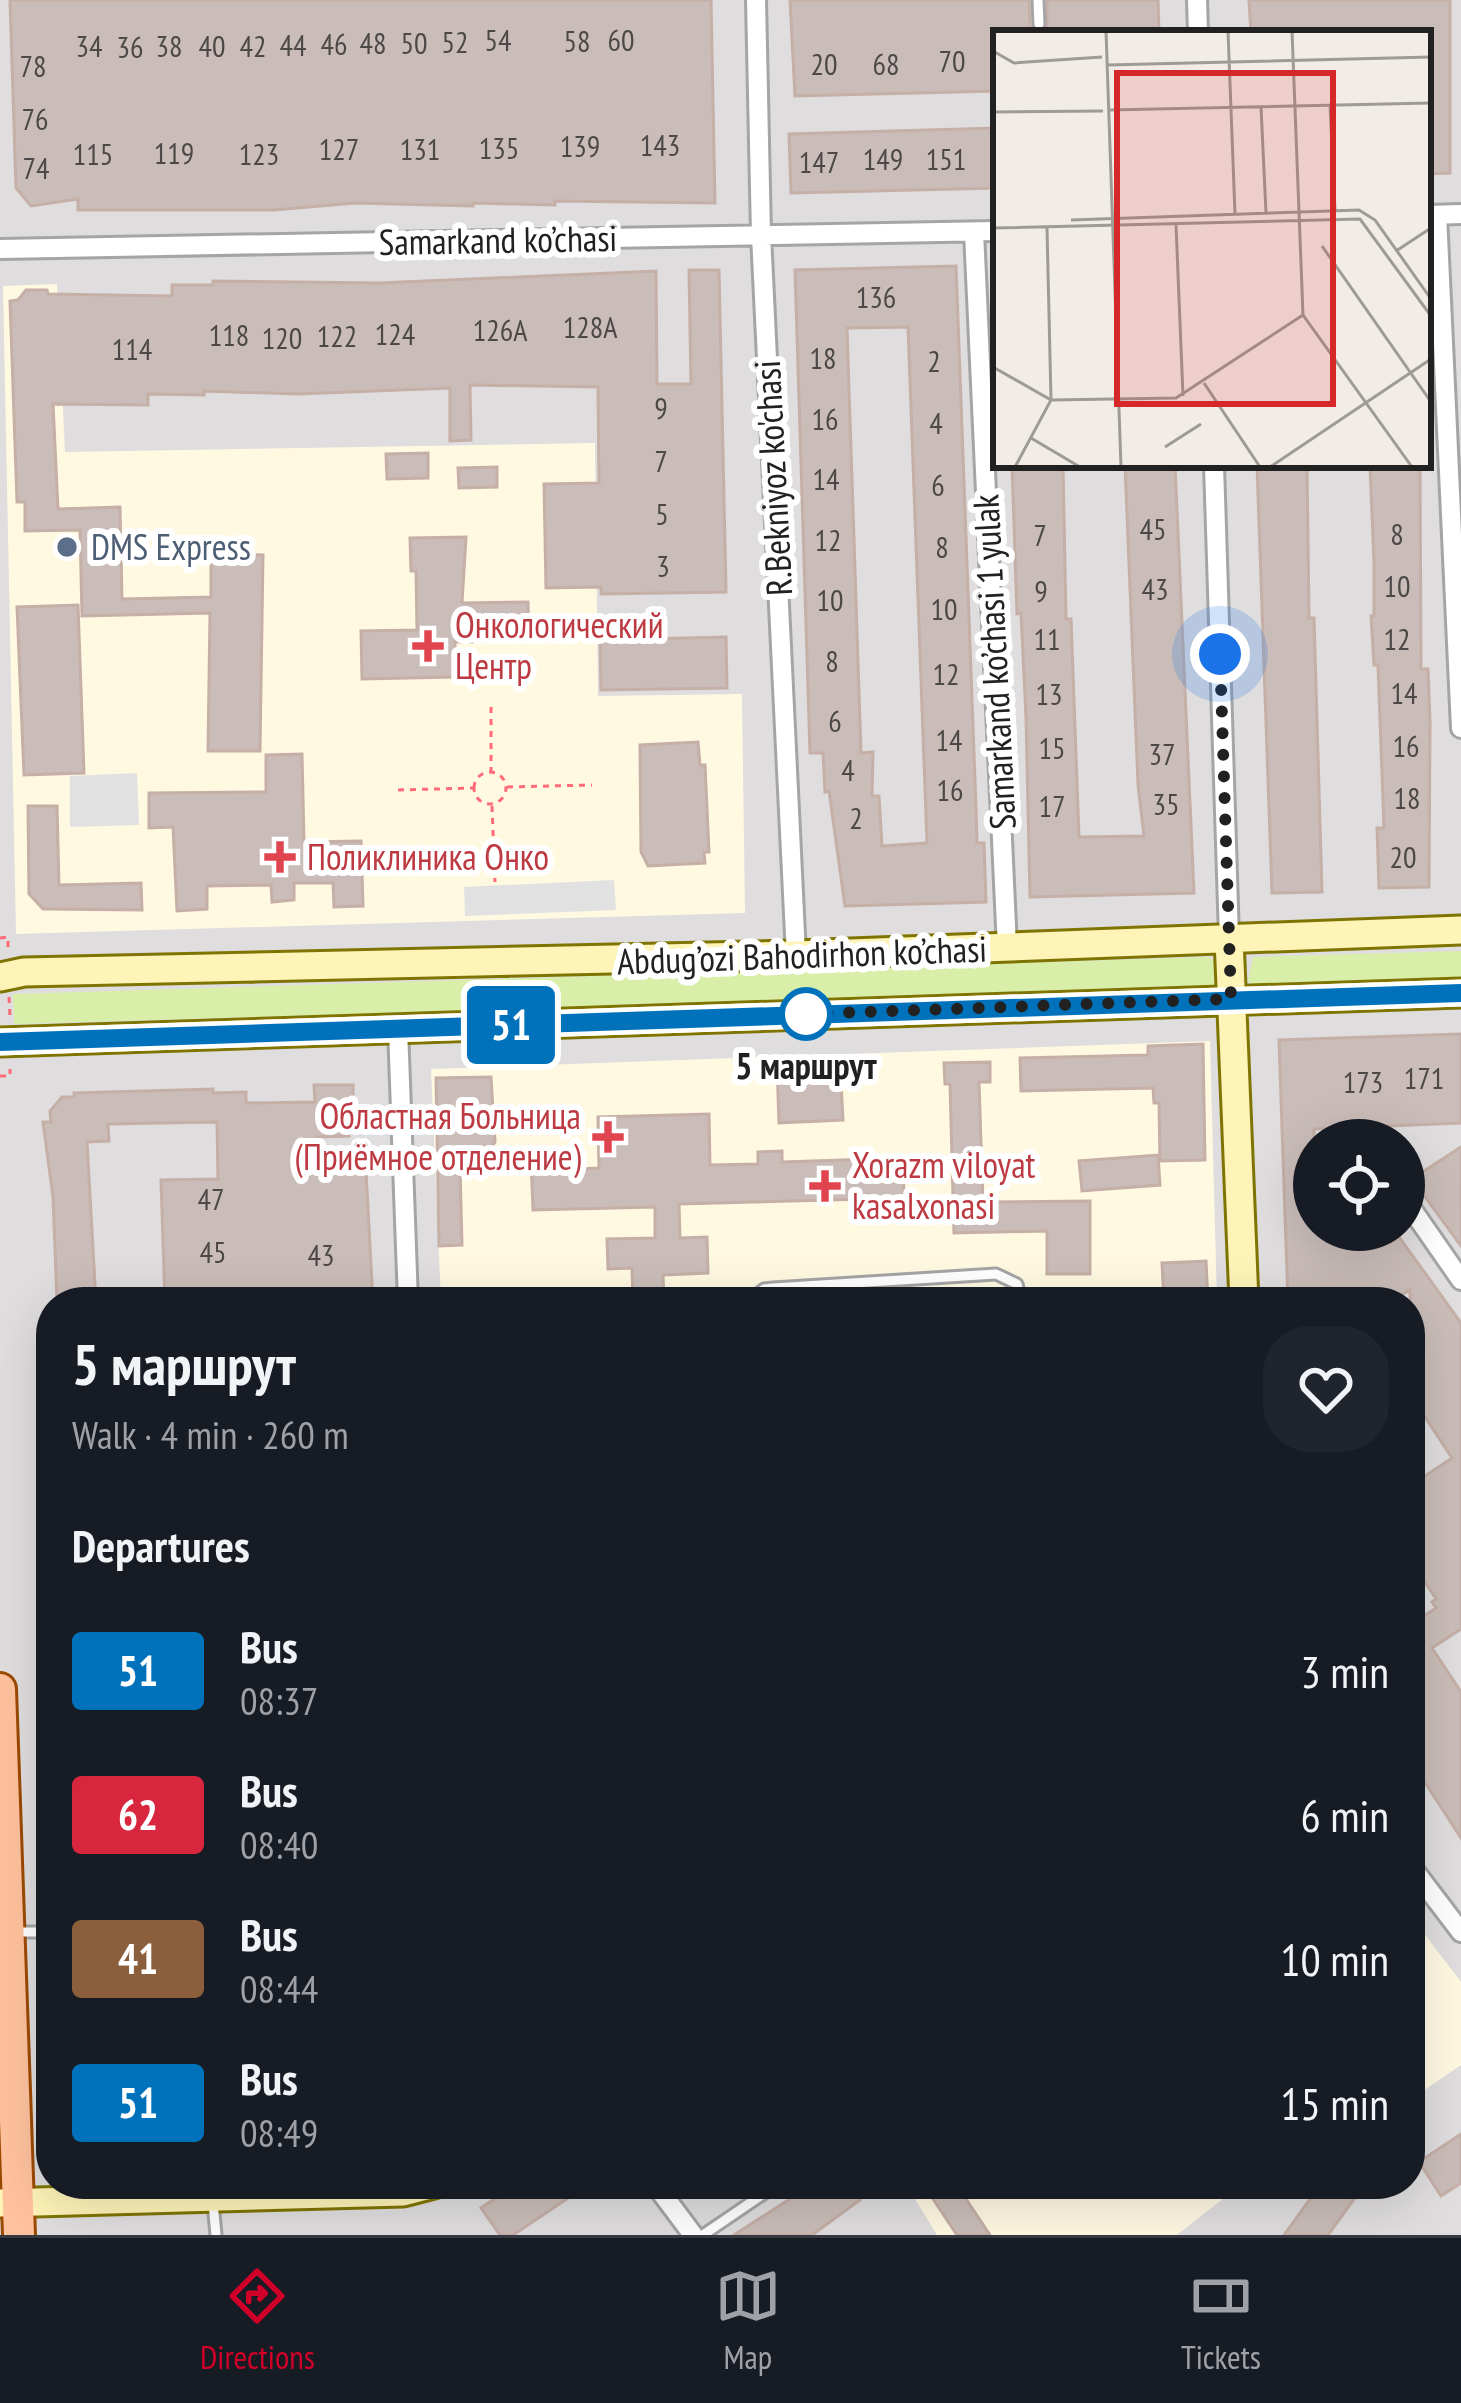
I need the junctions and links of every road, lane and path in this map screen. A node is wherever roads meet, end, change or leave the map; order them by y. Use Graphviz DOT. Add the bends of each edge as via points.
graph roads {
  1 [pos="756,0"];
  2 [pos="1038,0"];
  3 [pos="1197,0"];
  4 [pos="1039,24"];
  5 [pos="1198,30"];
  6 [pos="1461,214"];
  7 [pos="1433,215"];
  8 [pos="993,231"];
  9 [pos="974,232"];
  10 [pos="761,235"];
  11 [pos="0,249"];
  12 [pos="1214,468"];
  13 [pos="491,704"];
  14 [pos="1461,728"];
  15 [pos="491,773"];
  16 [pos="592,785"];
  17 [pos="506,787"];
  18 [pos="474,788"];
  19 [pos="398,790"];
  20 [pos="492,804"];
  21 [pos="494,882"];
  22 [pos="1461,930"];
  23 [pos="0,938"];
  24 [pos="1229,938"];
  25 [pos="1006,948"];
  26 [pos="796,955"];
  27 [pos="4,975"];
  28 [pos="1461,993"];
  29 [pos="1231,999"];
  30 [pos="398,1028"];
  31 [pos="5,1042"];
  32 [pos="0,1076"];
  33 [pos="1425,1228"];
  34 [pos="1461,1280"];
  35 [pos="407,1287"];
  36 [pos="789,1287"];
  37 [pos="1018,1287"];
  38 [pos="1243,1287"];
  39 [pos="0,1689"];
  40 [pos="1425,1884"];
  41 [pos="9,1932"];
  42 [pos="36,1932"];
  43 [pos="1461,1932"];
  44 [pos="145,2199"];
  45 [pos="213,2199"];
  46 [pos="666,2199"];
  47 [pos="756,2199"];
  48 [pos="9,2203"];
  49 [pos="20,2235"];
  50 [pos="216,2235"];
  51 [pos="693,2235"];
  52 [pos="703,2235"];
  1 -- 10 [label="street, R.Bekniyoz ko'chasi"];
  2 -- 4 [label="lane"];
  3 -- 5 [label="street"];
  6 -- 7 [label="street"];
  7 -- 14 [label="street"];
  8 -- 9 [label="street, Samarkand ko’chasi"];
  9 -- 10 [label="street, Samarkand ko’chasi"];
  9 -- 25 [label="street, Samarkand ko’chasi 1 yulak"];
  10 -- 11 [label="street, Samarkand ko’chasi"];
  10 -- 26 [label="street, R.Bekniyoz ko'chasi"];
  12 -- 24 [label="street"];
  13 -- 15 [label="path"];
  15 -- 17 [label="path"];
  15 -- 18 [label="path"];
  16 -- 17 [label="path"];
  17 -- 20 [label="path"];
  18 -- 19 [label="path"];
  18 -- 20 [label="path"];
  20 -- 21 [label="path"];
  22 -- 24 [label="main road, Abdug’ozi Bahodirhon ko’chasi"];
  23 -- 27 [label="path" via="8,937"];
  24 -- 25 [label="main road, Abdug’ozi Bahodirhon ko’chasi"];
  24 -- 29 [label="main road"];
  25 -- 26 [label="main road, Abdug’ozi Bahodirhon ko’chasi"];
  26 -- 27 [label="main road, Abdug’ozi Bahodirhon ko’chasi"];
  27 -- 31 [label="path"];
  28 -- 29 [label="main road, Abdug’ozi Bahodirhon ko’chasi"];
  29 -- 30 [label="main road, Abdug’ozi Bahodirhon ko’chasi"];
  29 -- 38 [label="main road"];
  30 -- 31 [label="main road, Abdug’ozi Bahodirhon ko’chasi"];
  30 -- 35 [label="street"];
  31 -- 32 [label="path" via="10,1076"];
  33 -- 34 [label="street"];
  36 -- 37 [label="lane" via="996,1274"];
  39 -- 41 [label="main road"];
  40 -- 43 [label="street"];
  41 -- 42 [label="lane"];
  41 -- 48 [label="main road"];
  44 -- 48 [label="main road"];
  45 -- 50 [label="lane"];
  46 -- 51 [label="street"];
  47 -- 52 [label="lane"];
  48 -- 49 [label="main road"];
}
